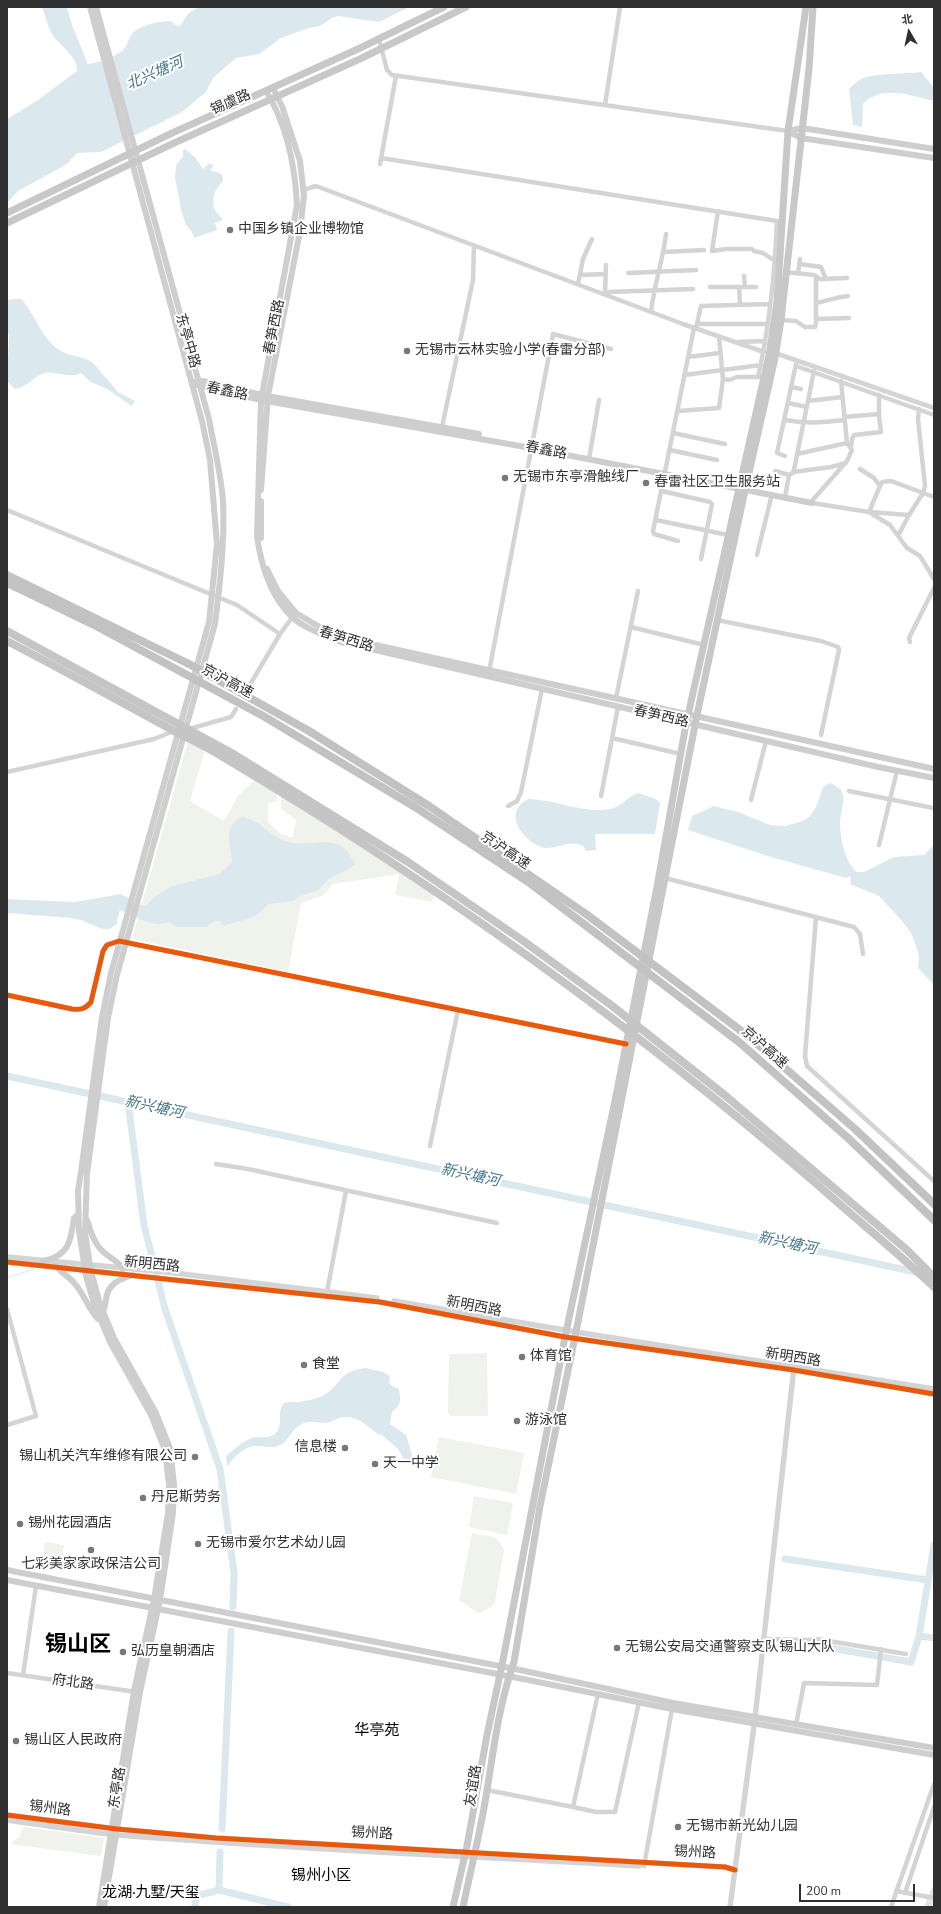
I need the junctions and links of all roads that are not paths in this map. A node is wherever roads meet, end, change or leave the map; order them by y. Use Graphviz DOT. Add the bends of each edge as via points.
graph roads {
  1 [pos="90,7"];
  2 [pos="96,7"];
  3 [pos="444,7"];
  4 [pos="466,7"];
  5 [pos="620,7"];
  6 [pos="806,7"];
  7 [pos="812,7"];
  8 [pos="379,39"];
  9 [pos="382,48"];
  10 [pos="396,76"];
  11 [pos="270,89"];
  12 [pos="274,98"];
  13 [pos="605,105"];
  14 [pos="802,128"];
  15 [pos="788,131"];
  16 [pos="801,138"];
  17 [pos="934,149"];
  18 [pos="381,158"];
  19 [pos="934,158"];
  20 [pos="380,164"];
  21 [pos="142,184"];
  22 [pos="303,190"];
  23 [pos="718,211"];
  24 [pos="7,213"];
  25 [pos="780,221"];
  26 [pos="7,223"];
  27 [pos="666,234"];
  28 [pos="592,239"];
  29 [pos="474,245"];
  30 [pos="704,250"];
  31 [pos="664,252"];
  32 [pos="775,261"];
  33 [pos="606,265"];
  34 [pos="696,270"];
  35 [pos="780,270"];
  36 [pos="659,271"];
  37 [pos="628,272"];
  38 [pos="798,273"];
  39 [pos="605,274"];
  40 [pos="580,275"];
  41 [pos="744,276"];
  42 [pos="816,276"];
  43 [pos="848,278"];
  44 [pos="826,279"];
  45 [pos="578,284"];
  46 [pos="710,287"];
  47 [pos="739,287"];
  48 [pos="745,287"];
  49 [pos="756,287"];
  50 [pos="693,290"];
  51 [pos="655,291"];
  52 [pos="605,294"];
  53 [pos="848,296"];
  54 [pos="816,303"];
  55 [pos="740,304"];
  56 [pos="769,304"];
  57 [pos="651,312"];
  58 [pos="849,318"];
  59 [pos="816,319"];
  60 [pos="781,320"];
  61 [pos="767,324"];
  62 [pos="696,327"];
  63 [pos="719,337"];
  64 [pos="765,341"];
  65 [pos="735,343"];
  66 [pos="611,349"];
  67 [pos="764,352"];
  68 [pos="720,353"];
  69 [pos="775,353"];
  70 [pos="688,356"];
  71 [pos="797,360"];
  72 [pos="761,366"];
  73 [pos="796,366"];
  74 [pos="814,371"];
  75 [pos="721,372"];
  76 [pos="684,375"];
  77 [pos="761,378"];
  78 [pos="723,379"];
  79 [pos="841,381"];
  80 [pos="192,383"];
  81 [pos="199,384"];
  82 [pos="792,387"];
  83 [pos="800,389"];
  84 [pos="879,395"];
  85 [pos="842,397"];
  86 [pos="265,398"];
  87 [pos="599,400"];
  88 [pos="808,401"];
  89 [pos="788,403"];
  90 [pos="806,407"];
  91 [pos="934,408"];
  92 [pos="919,409"];
  93 [pos="678,411"];
  94 [pos="879,414"];
  95 [pos="934,415"];
  96 [pos="844,419"];
  97 [pos="785,420"];
  98 [pos="803,424"];
  99 [pos="442,427"];
  100 [pos="673,433"];
  101 [pos="847,443"];
  102 [pos="725,444"];
  103 [pos="532,446"];
  104 [pos="851,447"];
  105 [pos="670,450"];
  106 [pos="797,454"];
  107 [pos="785,456"];
  108 [pos="589,458"];
  109 [pos="717,460"];
  110 [pos="846,462"];
  111 [pos="860,470"];
  112 [pos="775,471"];
  113 [pos="665,472"];
  114 [pos="791,474"];
  115 [pos="880,486"];
  116 [pos="741,489"];
  117 [pos="662,491"];
  118 [pos="923,493"];
  119 [pos="772,494"];
  120 [pos="784,497"];
  121 [pos="934,497"];
  122 [pos="812,502"];
  123 [pos="7,510"];
  124 [pos="869,512"];
  125 [pos="910,515"];
  126 [pos="656,520"];
  127 [pos="707,530"];
  128 [pos="899,534"];
  129 [pos="728,535"];
  130 [pos="678,541"];
  131 [pos="757,555"];
  132 [pos="700,559"];
  133 [pos="7,575"];
  134 [pos="934,579"];
  135 [pos="7,583"];
  136 [pos="934,588"];
  137 [pos="638,591"];
  138 [pos="294,615"];
  139 [pos="717,620"];
  140 [pos="631,627"];
  141 [pos="7,631"];
  142 [pos="280,634"];
  143 [pos="7,641"];
  144 [pos="910,642"];
  145 [pos="704,646"];
  146 [pos="488,673"];
  147 [pos="248,688"];
  148 [pos="542,689"];
  149 [pos="616,698"];
  150 [pos="618,707"];
  151 [pos="236,709"];
  152 [pos="689,714"];
  153 [pos="697,715"];
  154 [pos="686,723"];
  155 [pos="696,725"];
  156 [pos="188,729"];
  157 [pos="174,731"];
  158 [pos="821,734"];
  159 [pos="612,738"];
  160 [pos="766,741"];
  161 [pos="860,752"];
  162 [pos="681,754"];
  163 [pos="857,762"];
  164 [pos="934,769"];
  165 [pos="897,771"];
  166 [pos="7,772"];
  167 [pos="934,778"];
  168 [pos="850,791"];
  169 [pos="601,796"];
  170 [pos="890,799"];
  171 [pos="751,800"];
  172 [pos="508,806"];
  173 [pos="933,808"];
  174 [pos="879,845"];
  175 [pos="665,878"];
  176 [pos="816,918"];
  177 [pos="863,954"];
  178 [pos="7,995"];
  179 [pos="458,1010"];
  180 [pos="609,1010"];
  181 [pos="626,1044"];
  182 [pos="430,1146"];
  183 [pos="216,1164"];
  184 [pos="84,1172"];
  185 [pos="934,1181"];
  186 [pos="346,1191"];
  187 [pos="844,1203"];
  188 [pos="934,1204"];
  189 [pos="85,1208"];
  190 [pos="78,1214"];
  191 [pos="934,1220"];
  192 [pos="497,1223"];
  193 [pos="7,1257"];
  194 [pos="43,1261"];
  195 [pos="7,1262"];
  196 [pos="57,1266"];
  197 [pos="88,1268"];
  198 [pos="123,1269"];
  199 [pos="144,1273"];
  200 [pos="133,1275"];
  201 [pos="166,1275"];
  202 [pos="934,1277"];
  203 [pos="934,1287"];
  204 [pos="327,1292"];
  205 [pos="7,1309"];
  206 [pos="103,1312"];
  207 [pos="101,1322"];
  208 [pos="566,1334"];
  209 [pos="575,1335"];
  210 [pos="794,1368"];
  211 [pos="934,1389"];
  212 [pos="934,1394"];
  213 [pos="7,1425"];
  214 [pos="7,1570"];
  215 [pos="7,1580"];
  216 [pos="36,1586"];
  217 [pos="157,1600"];
  218 [pos="155,1608"];
  219 [pos="763,1639"];
  220 [pos="881,1649"];
  221 [pos="906,1654"];
  222 [pos="512,1669"];
  223 [pos="501,1670"];
  224 [pos="7,1673"];
  225 [pos="23,1675"];
  226 [pos="509,1676"];
  227 [pos="137,1692"];
  228 [pos="598,1694"];
  229 [pos="638,1702"];
  230 [pos="672,1709"];
  231 [pos="754,1721"];
  232 [pos="796,1725"];
  233 [pos="934,1748"];
  234 [pos="934,1755"];
  235 [pos="934,1784"];
  236 [pos="487,1790"];
  237 [pos="573,1807"];
  238 [pos="934,1807"];
  239 [pos="7,1815"];
  240 [pos="7,1820"];
  241 [pos="114,1832"];
  242 [pos="465,1854"];
  243 [pos="475,1854"];
  244 [pos="644,1864"];
  245 [pos="735,1870"];
  246 [pos="896,1891"];
  247 [pos="905,1893"];
  248 [pos="934,1898"];
  249 [pos="99,1907"];
  250 [pos="104,1907"];
  251 [pos="453,1907"];
  252 [pos="463,1907"];
  253 [pos="730,1907"];
  254 [pos="891,1907"];
  1 -- 21 [label="main road"];
  2 -- 21 [label="main road"];
  3 -- 8 [label="main road, 锡虞路"];
  4 -- 9 [label="main road, 锡虞路"];
  5 -- 13 [label="street"];
  6 -- 15 [label="main road"];
  7 -- 14 [label="main road" via="809,69"];
  8 -- 9 [label="street"];
  8 -- 11 [label="main road, 锡虞路"];
  9 -- 10 [label="street" via="387,70"];
  9 -- 12 [label="main road, 锡虞路"];
  10 -- 13 [label="street"];
  10 -- 18 [label="street"];
  11 -- 12 [label="main road, 春笋西路"];
  11 -- 24 [label="main road, 锡虞路"];
  12 -- 22 [label="main road, 春笋西路" via="300,161"];
  12 -- 26 [label="main road, 锡虞路"];
  12 -- 86 [label="main road, 春笋西路" via="295,173 297,205"];
  13 -- 15 [label="street"];
  14 -- 15 [label="main road"];
  14 -- 16 [label="main road"];
  14 -- 17 [label="main road"];
  15 -- 16 [label="main road"];
  15 -- 25 [label="main road"];
  16 -- 19 [label="main road"];
  16 -- 35 [label="main road"];
  18 -- 20 [label="street"];
  18 -- 23 [label="street"];
  21 -- 80 [label="main road, 东亭中路"];
  21 -- 81 [label="main road, 东亭中路"];
  22 -- 29 [label="street" via="316,186"];
  22 -- 86 [label="main road, 春笋西路" via="300,231"];
  23 -- 25 [label="street"];
  23 -- 32 [label="street" via="712,251 752,249"];
  25 -- 32 [label="street"];
  25 -- 35 [label="main road"];
  27 -- 31 [label="street"];
  28 -- 40 [label="street" via="583,259"];
  29 -- 45 [label="street"];
  29 -- 99 [label="street" via="473,280"];
  30 -- 31 [label="street"];
  31 -- 36 [label="street"];
  32 -- 35 [label="street"];
  33 -- 39 [label="street"];
  34 -- 36 [label="street"];
  35 -- 38 [label="street"];
  35 -- 56 [label="street"];
  35 -- 60 [label="main road"];
  35 -- 77 [label="main road" via="777,302"];
  36 -- 37 [label="street"];
  36 -- 51 [label="street"];
  38 -- 42 [label="street"];
  38 -- 44 [label="street" via="800,262 821,267"];
  39 -- 40 [label="street"];
  39 -- 52 [label="street"];
  40 -- 45 [label="street"];
  41 -- 48 [label="street"];
  42 -- 44 [label="street"];
  42 -- 54 [label="street"];
  43 -- 44 [label="street"];
  45 -- 52 [label="street"];
  46 -- 47 [label="street"];
  47 -- 48 [label="street"];
  47 -- 55 [label="street"];
  48 -- 49 [label="street"];
  50 -- 51 [label="street"];
  51 -- 52 [label="street"];
  51 -- 57 [label="street"];
  52 -- 57 [label="street"];
  53 -- 54 [label="street"];
  54 -- 59 [label="street"];
  55 -- 56 [label="street"];
  55 -- 62 [label="street" via="701,306"];
  56 -- 61 [label="street"];
  57 -- 62 [label="street"];
  58 -- 59 [label="street"];
  59 -- 60 [label="street" via="812,328 796,321"];
  60 -- 69 [label="main road"];
  61 -- 62 [label="street"];
  61 -- 64 [label="street"];
  62 -- 63 [label="street"];
  62 -- 70 [label="street"];
  63 -- 65 [label="street"];
  63 -- 68 [label="street"];
  64 -- 65 [label="street"];
  64 -- 67 [label="street"];
  65 -- 67 [label="street"];
  66 -- 103 [label="street" via="553,334"];
  67 -- 72 [label="street"];
  68 -- 70 [label="street"];
  68 -- 75 [label="street"];
  69 -- 71 [label="street"];
  69 -- 116 [label="main road"];
  70 -- 76 [label="street"];
  71 -- 73 [label="street"];
  71 -- 91 [label="street"];
  72 -- 75 [label="street"];
  72 -- 77 [label="street"];
  73 -- 74 [label="street"];
  73 -- 82 [label="street"];
  74 -- 79 [label="street"];
  74 -- 88 [label="street"];
  75 -- 76 [label="street"];
  75 -- 78 [label="street"];
  76 -- 93 [label="street"];
  77 -- 78 [label="street"];
  77 -- 116 [label="main road"];
  78 -- 93 [label="street" via="719,408"];
  79 -- 84 [label="street"];
  79 -- 85 [label="street"];
  80 -- 81 [label="main road, 春鑫路"];
  80 -- 184 [label="main road, 东亭中路" via="210,460 215,500 217,544 209,622 111,973 102,1017"];
  81 -- 86 [label="main road, 春鑫路"];
  81 -- 184 [label="main road, 东亭中路" via="217,458 222,500 223,544 214,624 117,975"];
  82 -- 83 [label="street"];
  82 -- 89 [label="street"];
  84 -- 92 [label="street"];
  84 -- 94 [label="street"];
  85 -- 88 [label="street"];
  85 -- 96 [label="street"];
  86 -- 99 [label="main road, 春鑫路"];
  86 -- 103 [label="main road, 春鑫路"];
  86 -- 138 [label="main road, 春笋西路" via="257,536 266,577 276,595"];
  87 -- 108 [label="street"];
  88 -- 90 [label="street"];
  89 -- 90 [label="street"];
  89 -- 97 [label="street"];
  90 -- 98 [label="street"];
  92 -- 95 [label="street"];
  92 -- 118 [label="street" via="925,486"];
  93 -- 100 [label="street"];
  94 -- 96 [label="street"];
  94 -- 104 [label="street" via="881,432 854,435"];
  96 -- 98 [label="street"];
  96 -- 101 [label="street"];
  97 -- 98 [label="street"];
  97 -- 107 [label="street" via="777,454"];
  98 -- 106 [label="street"];
  99 -- 103 [label="main road, 春鑫路"];
  100 -- 102 [label="street"];
  100 -- 105 [label="street"];
  101 -- 104 [label="street"];
  101 -- 106 [label="street"];
  103 -- 108 [label="main road, 春鑫路"];
  103 -- 146 [label="street"];
  104 -- 110 [label="street"];
  105 -- 109 [label="street"];
  105 -- 113 [label="street"];
  106 -- 114 [label="street"];
  108 -- 113 [label="main road, 春鑫路"];
  110 -- 114 [label="street"];
  110 -- 122 [label="street"];
  111 -- 115 [label="street" via="874,478"];
  112 -- 114 [label="street"];
  113 -- 116 [label="main road, 春鑫路" via="730,484"];
  113 -- 117 [label="street"];
  114 -- 120 [label="street"];
  115 -- 118 [label="street" via="882,482 891,481"];
  115 -- 124 [label="street"];
  116 -- 119 [label="main road, 春鑫路"];
  116 -- 129 [label="main road, 友谊路"];
  116 -- 139 [label="main road, 友谊路"];
  117 -- 126 [label="street"];
  117 -- 127 [label="street" via="710,502 712,504"];
  118 -- 121 [label="street"];
  118 -- 125 [label="street"];
  119 -- 120 [label="main road, 春鑫路"];
  119 -- 131 [label="street"];
  120 -- 122 [label="main road, 春鑫路"];
  122 -- 124 [label="street"];
  123 -- 142 [label="street" via="238,605"];
  124 -- 125 [label="street"];
  124 -- 128 [label="street"];
  125 -- 128 [label="street"];
  126 -- 127 [label="street"];
  126 -- 130 [label="street" via="654,534"];
  127 -- 129 [label="street"];
  127 -- 132 [label="street"];
  128 -- 134 [label="street" via="907,548 920,556"];
  129 -- 145 [label="main road, 友谊路"];
  133 -- 188 [label="highway, 京沪高速" via="191,665 309,731 429,806 656,965 748,1036 855,1129"];
  135 -- 191 [label="highway, 京沪高速" via="98,627 265,717 415,807 531,884 744,1047 848,1138"];
  136 -- 144 [label="street" via="909,638"];
  137 -- 140 [label="street"];
  138 -- 142 [label="street"];
  138 -- 146 [label="main road, 春笋西路" via="313,630 341,642"];
  139 -- 153 [label="main road, 友谊路"];
  139 -- 158 [label="street" via="821,641 838,647"];
  140 -- 145 [label="street"];
  140 -- 149 [label="street"];
  141 -- 156 [label="highway"];
  142 -- 147 [label="street"];
  143 -- 157 [label="highway"];
  145 -- 152 [label="main road, 友谊路"];
  146 -- 148 [label="main road, 春笋西路"];
  146 -- 149 [label="main road, 春笋西路"];
  148 -- 150 [label="main road, 春笋西路"];
  148 -- 172 [label="street" via="520,792 517,801"];
  149 -- 152 [label="main road, 春笋西路"];
  150 -- 154 [label="main road, 春笋西路"];
  150 -- 159 [label="street"];
  151 -- 156 [label="street" via="231,717"];
  152 -- 153 [label="main road, 春笋西路"];
  152 -- 154 [label="main road, 友谊路"];
  153 -- 155 [label="main road, 友谊路"];
  153 -- 161 [label="main road, 春笋西路"];
  154 -- 155 [label="main road, 春笋西路"];
  154 -- 162 [label="main road, 友谊路"];
  155 -- 160 [label="main road, 春笋西路"];
  155 -- 175 [label="main road, 友谊路"];
  156 -- 157 [label="street"];
  156 -- 180 [label="highway" via="230,752 408,862 522,940"];
  157 -- 166 [label="street" via="154,739"];
  157 -- 180 [label="highway" via="352,835"];
  159 -- 162 [label="street"];
  159 -- 169 [label="street"];
  160 -- 163 [label="main road, 春笋西路"];
  160 -- 171 [label="street"];
  161 -- 163 [label="main road"];
  161 -- 164 [label="main road, 春笋西路"];
  162 -- 181 [label="main road, 友谊路"];
  163 -- 165 [label="main road, 春笋西路"];
  165 -- 167 [label="main road, 春笋西路"];
  165 -- 170 [label="street"];
  168 -- 170 [label="street"];
  170 -- 173 [label="street"];
  170 -- 174 [label="street"];
  175 -- 176 [label="street"];
  175 -- 209 [label="main road, 友谊路"];
  176 -- 177 [label="street" via="857,929"];
  176 -- 185 [label="street" via="805,1056 807,1066"];
  178 -- 179 [label="street" via="80,1010 91,1002 103,951 107,945 118,941"];
  179 -- 181 [label="street"];
  179 -- 182 [label="street"];
  180 -- 187 [label="highway" via="663,1057"];
  180 -- 187 [label="highway" via="665,1048 784,1145"];
  181 -- 208 [label="main road, 友谊路"];
  183 -- 186 [label="street" via="248,1168"];
  184 -- 189 [label="main road"];
  184 -- 190 [label="main road"];
  186 -- 192 [label="street"];
  186 -- 204 [label="street"];
  187 -- 202 [label="highway" via="906,1250"];
  187 -- 203 [label="highway"];
  189 -- 197 [label="main road"];
  189 -- 198 [label="main road" via="92,1237 104,1253 121,1264"];
  190 -- 194 [label="main road" via="74,1218 70,1242 63,1252"];
  190 -- 197 [label="main road"];
  193 -- 194 [label="street, 新明西路"];
  194 -- 197 [label="street, 新明西路"];
  195 -- 196 [label="street, 新明西路"];
  196 -- 197 [label="street, 新明西路"];
  196 -- 207 [label="main road" via="75,1284"];
  197 -- 198 [label="street, 新明西路"];
  197 -- 200 [label="street, 新明西路"];
  197 -- 206 [label="main road"];
  197 -- 207 [label="main road" via="94,1304"];
  198 -- 199 [label="street, 新明西路"];
  199 -- 200 [label="street, 新明西路"];
  199 -- 201 [label="street, 新明西路"];
  200 -- 206 [label="main road" via="124,1278 108,1290"];
  201 -- 204 [label="street, 新明西路"];
  201 -- 208 [label="street, 新明西路" via="380,1302"];
  204 -- 208 [label="street, 新明西路" via="380,1298"];
  205 -- 213 [label="street" via="36,1416"];
  206 -- 217 [label="main road" via="114,1338 156,1413 170,1448 174,1484 173,1513"];
  207 -- 217 [label="main road" via="152,1415 164,1450 169,1484 168,1513"];
  208 -- 209 [label="street, 新明西路"];
  208 -- 223 [label="main road, 友谊路"];
  209 -- 210 [label="street, 新明西路"];
  209 -- 222 [label="main road, 友谊路" via="540,1506"];
  210 -- 211 [label="street, 新明西路"];
  210 -- 212 [label="street, 新明西路"];
  210 -- 219 [label="street"];
  214 -- 217 [label="main road"];
  215 -- 216 [label="main road"];
  216 -- 218 [label="main road"];
  216 -- 225 [label="street"];
  217 -- 218 [label="main road, 东亭路"];
  217 -- 223 [label="main road"];
  218 -- 223 [label="main road"];
  218 -- 227 [label="main road, 东亭路"];
  219 -- 220 [label="street" via="817,1639"];
  219 -- 231 [label="street"];
  220 -- 221 [label="street"];
  220 -- 232 [label="street" via="877,1685 804,1683"];
  222 -- 223 [label="main road"];
  222 -- 226 [label="main road, 友谊路"];
  222 -- 231 [label="main road"];
  223 -- 226 [label="main road"];
  223 -- 242 [label="main road, 友谊路"];
  224 -- 225 [label="street, 府北路"];
  225 -- 227 [label="street, 府北路"];
  226 -- 228 [label="main road"];
  226 -- 236 [label="main road, 友谊路" via="494,1737"];
  227 -- 241 [label="main road, 东亭路"];
  228 -- 229 [label="main road"];
  228 -- 237 [label="street"];
  229 -- 230 [label="main road"];
  229 -- 237 [label="street" via="615,1812 596,1812"];
  230 -- 231 [label="main road"];
  230 -- 244 [label="street"];
  231 -- 232 [label="main road"];
  231 -- 234 [label="main road"];
  231 -- 245 [label="street"];
  232 -- 233 [label="main road"];
  235 -- 246 [label="street"];
  236 -- 237 [label="street"];
  236 -- 243 [label="main road, 友谊路"];
  238 -- 247 [label="street"];
  239 -- 241 [label="street, 锡州路"];
  240 -- 241 [label="street, 锡州路"];
  241 -- 242 [label="street, 锡州路"];
  241 -- 249 [label="main road, 东亭路"];
  241 -- 250 [label="main road, 东亭路"];
  242 -- 243 [label="street, 锡州路"];
  242 -- 251 [label="main road, 友谊路"];
  243 -- 244 [label="street, 锡州路"];
  243 -- 252 [label="main road, 友谊路"];
  244 -- 245 [label="street, 锡州路" via="725,1867"];
  245 -- 253 [label="street"];
  246 -- 247 [label="street"];
  246 -- 254 [label="street"];
  247 -- 248 [label="street"];
}
